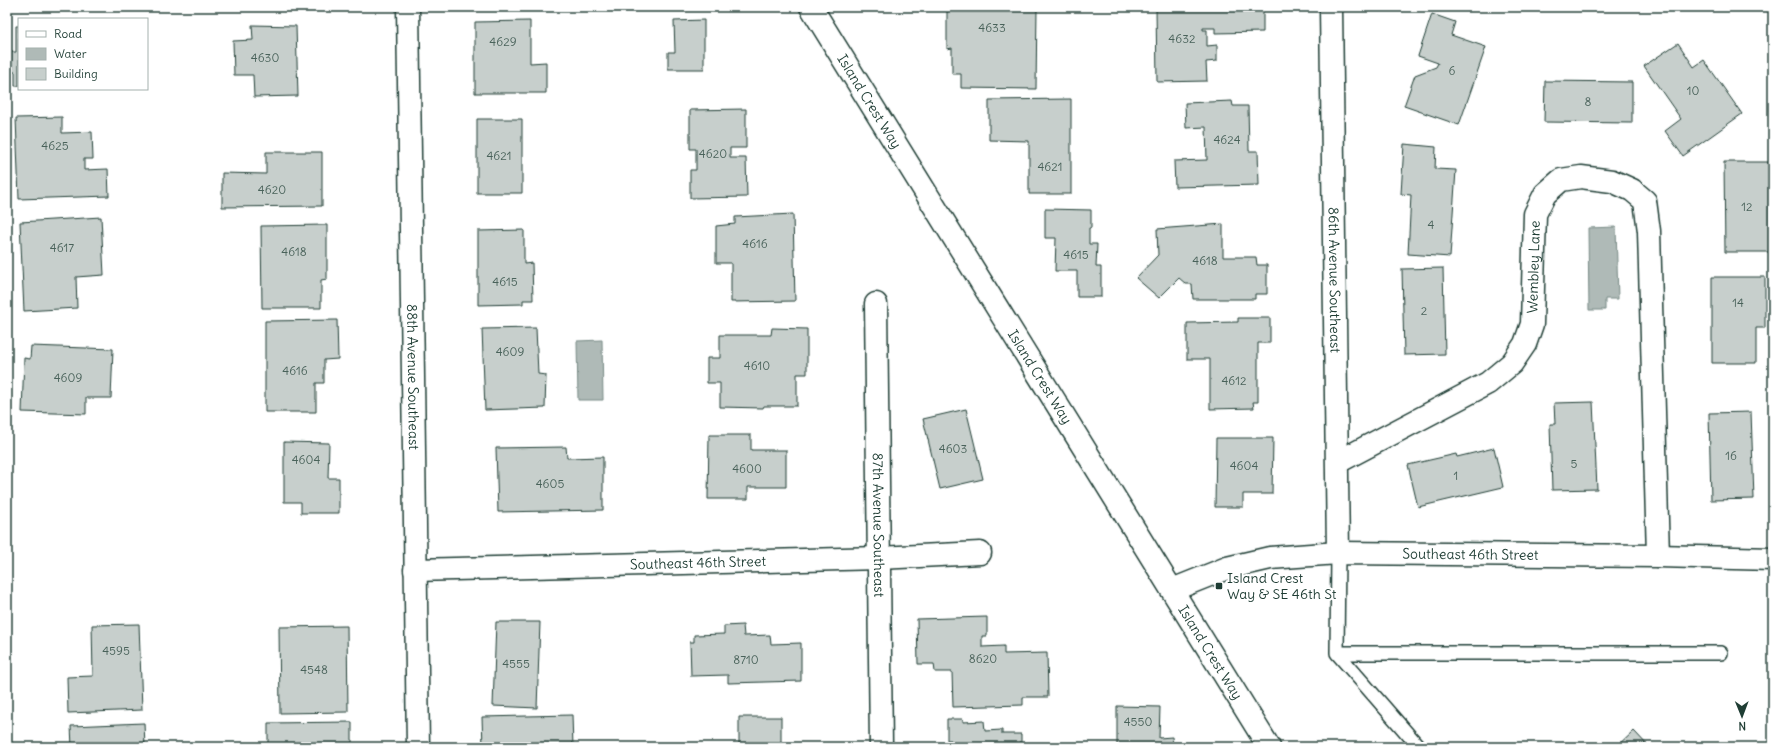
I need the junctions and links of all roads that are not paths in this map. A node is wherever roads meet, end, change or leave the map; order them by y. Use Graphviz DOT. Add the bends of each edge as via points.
graph roads {
  1 [pos="408,7"];
  2 [pos="810,7"];
  3 [pos="1331,7"];
  4 [pos="876,304"];
  5 [pos="1338,462"];
  6 [pos="980,553"];
  7 [pos="1338,553"];
  8 [pos="1658,556"];
  9 [pos="879,558"];
  10 [pos="1773,559"];
  11 [pos="415,570"];
  12 [pos="1172,590"];
  13 [pos="1721,653"];
  14 [pos="1338,654"];
  15 [pos="418,747"];
  16 [pos="882,747"];
  17 [pos="1269,747"];
  18 [pos="1419,747"];
  1 -- 11 [label="street, 88th Avenue Southeast"];
  2 -- 12 [label="street, Island Crest Way"];
  3 -- 5 [label="street, 86th Avenue Southeast"];
  4 -- 9 [label="street, 87th Avenue Southeast"];
  5 -- 7 [label="street, 86th Avenue Southeast"];
  5 -- 8 [label="street, Wembley Lane" via="1488,382 1512,363 1525,344 1532,324 1535,214 1545,194 1561,180 1581,177 1612,181 1632,190 1645,201 1649,231"];
  6 -- 9 [label="street, Southeast 46th Street"];
  7 -- 8 [label="street, Southeast 46th Street"];
  7 -- 12 [label="street, Southeast 46th Street" via="1270,558 1227,568"];
  7 -- 14 [label="lane"];
  8 -- 10 [label="street, Southeast 46th Street"];
  9 -- 11 [label="street, Southeast 46th Street"];
  9 -- 16 [label="street, 87th Avenue Southeast"];
  11 -- 15 [label="street, 88th Avenue Southeast"];
  12 -- 17 [label="street, Island Crest Way"];
  13 -- 14 [label="lane"];
  14 -- 18 [label="lane"];
}
